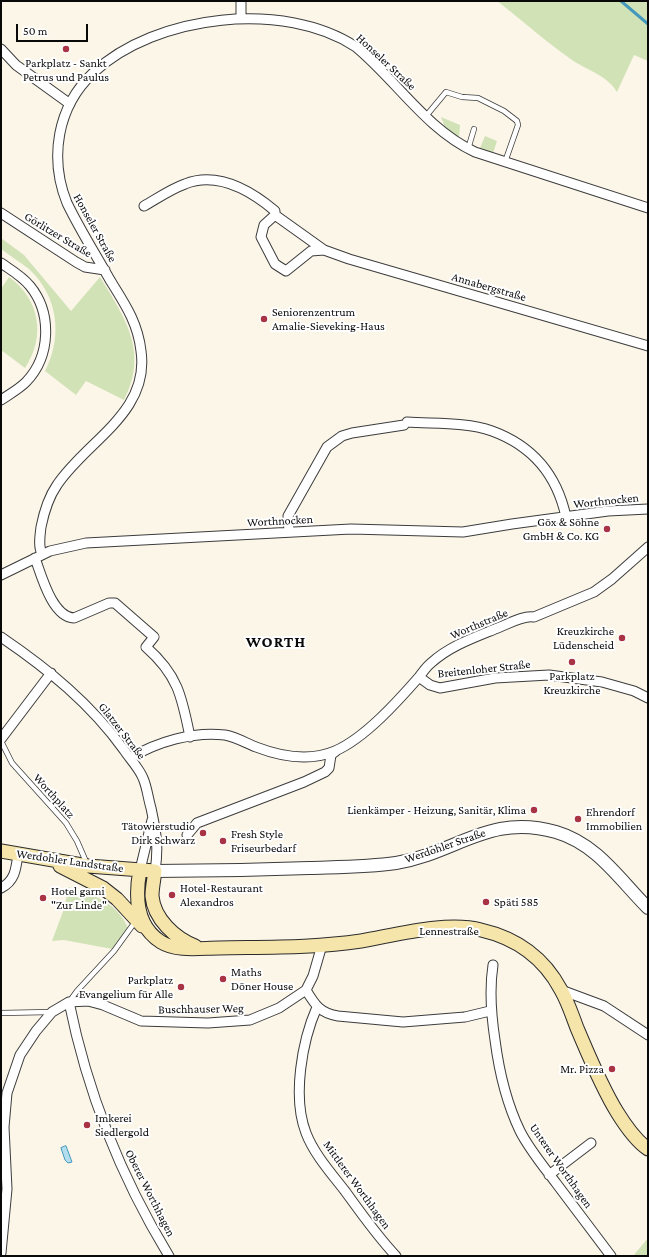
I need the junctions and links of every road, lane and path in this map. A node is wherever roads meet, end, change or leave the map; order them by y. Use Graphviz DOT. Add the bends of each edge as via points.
graph roads {
  1 [pos="240,1"];
  2 [pos="241,16"];
  3 [pos="1,49"];
  4 [pos="70,104"];
  5 [pos="426,116"];
  6 [pos="474,129"];
  7 [pos="468,148"];
  8 [pos="505,162"];
  9 [pos="144,206"];
  10 [pos="648,208"];
  11 [pos="1,213"];
  12 [pos="275,215"];
  13 [pos="324,250"];
  14 [pos="1,263"];
  15 [pos="105,270"];
  16 [pos="648,346"];
  17 [pos="1,400"];
  18 [pos="648,509"];
  19 [pos="566,517"];
  20 [pos="289,532"];
  21 [pos="648,547"];
  22 [pos="38,556"];
  23 [pos="1,574"];
  24 [pos="1,637"];
  25 [pos="51,673"];
  26 [pos="419,677"];
  27 [pos="648,698"];
  28 [pos="190,737"];
  29 [pos="1,740"];
  30 [pos="336,750"];
  31 [pos="130,758"];
  32 [pos="152,816"];
  33 [pos="187,835"];
  34 [pos="1,851"];
  35 [pos="18,854"];
  36 [pos="48,860"];
  37 [pos="88,866"];
  38 [pos="140,870"];
  39 [pos="155,871"];
  40 [pos="1,888"];
  41 [pos="648,908"];
  42 [pos="136,920"];
  43 [pos="161,942"];
  44 [pos="322,945"];
  45 [pos="203,948"];
  46 [pos="493,965"];
  47 [pos="306,990"];
  48 [pos="562,990"];
  49 [pos="69,1002"];
  50 [pos="317,1007"];
  51 [pos="490,1010"];
  52 [pos="52,1012"];
  53 [pos="1,1013"];
  54 [pos="648,1035"];
  55 [pos="591,1143"];
  56 [pos="648,1149"];
  57 [pos="549,1174"];
  58 [pos="3,1215"];
  59 [pos="1,1253"];
  60 [pos="169,1256"];
  61 [pos="396,1256"];
  62 [pos="611,1256"];
  1 -- 2 [label="street"];
  2 -- 4 [label="street, Honseler Straße" via="188,24 148,38 101,66 80,88"];
  2 -- 5 [label="street, Honseler Straße" via="278,16 306,21 327,29 363,54"];
  3 -- 4 [label="street" via="16,65"];
  4 -- 15 [label="street, Honseler Straße" via="61,127 57,152 61,190"];
  5 -- 7 [label="street, Honseler Straße" via="453,140"];
  5 -- 8 [label="lane" via="446,92 478,98 504,111 517,121 518,125"];
  6 -- 7 [label="lane"];
  7 -- 8 [label="street, Honseler Straße"];
  8 -- 10 [label="street, Honseler Straße"];
  9 -- 12 [label="street, Annabergstraße" via="186,184 216,180 245,190 272,209"];
  11 -- 15 [label="street, Görlitzer Straße" via="85,267"];
  12 -- 13 [label="street, Annabergstraße"];
  12 -- 13 [label="street" via="264,225 261,237 278,268 286,271 311,251"];
  13 -- 16 [label="street, Annabergstraße"];
  14 -- 17 [label="street" via="31,286 43,309 47,328 43,351 34,372 15,391"];
  15 -- 22 [label="street, Honseler Straße" via="135,322 138,332 142,358 138,386 123,414 54,489 43,517"];
  18 -- 19 [label="street, Worthnocken"];
  19 -- 20 [label="street, Worthnocken" via="463,532 352,529"];
  19 -- 20 [label="street, Worthnocken" via="548,470 530,453 508,439 491,431 471,427 406,423 342,436 327,447 288,516"];
  20 -- 22 [label="street, Worthnocken" via="86,543"];
  21 -- 26 [label="street, Worthstraße" via="612,579 586,596 447,650"];
  22 -- 23 [label="street, Worthnocken"];
  22 -- 28 [label="street, Honseler Straße" via="53,602 65,615 74,618 109,603 115,603 154,637 146,647 167,670 182,698"];
  24 -- 25 [label="street, Glatzer Straße"];
  25 -- 29 [label="street"];
  25 -- 31 [label="street, Glatzer Straße" via="92,711"];
  26 -- 27 [label="street, Breitenloher Straße" via="440,688 495,678 549,675 602,682 634,691"];
  26 -- 30 [label="street, Worthstraße" via="365,731"];
  28 -- 30 [label="street, Worthstraße" via="207,734 226,735 292,757 304,758"];
  28 -- 31 [label="street, Worthstraße" via="149,747"];
  29 -- 37 [label="lane, Worthplatz" via="12,763 66,823"];
  30 -- 33 [label="street" via="325,772 197,823"];
  31 -- 32 [label="street, Glatzer Straße" via="143,778"];
  32 -- 38 [label="street, Glatzer Straße"];
  32 -- 39 [label="street, Glatzer Straße" via="158,842"];
  34 -- 35 [label="main road, Werdohler Landstraße"];
  35 -- 36 [label="main road, Werdohler Landstraße"];
  35 -- 40 [label="street" via="11,882"];
  36 -- 37 [label="main road, Werdohler Landstraße"];
  36 -- 42 [label="main road" via="103,888"];
  37 -- 38 [label="main road, Werdohler Landstraße"];
  38 -- 39 [label="main road, Werdohler Straße"];
  38 -- 43 [label="main road" via="136,892 140,913 150,931"];
  39 -- 41 [label="street, Werdohler Straße" via="382,865 412,859 495,829 524,827 557,833 583,844 603,859"];
  39 -- 45 [label="main road, Lennestraße" via="152,897 161,919 179,938"];
  42 -- 43 [label="main road"];
  42 -- 49 [label="lane, Buschhauser Weg" via="114,951"];
  43 -- 45 [label="main road, Lennestraße" via="178,948"];
  44 -- 45 [label="main road, Lennestraße"];
  44 -- 47 [label="street"];
  44 -- 48 [label="main road, Lennestraße" via="361,941 411,931 478,929 512,940 528,950"];
  46 -- 51 [label="street, Unterer Worthhagen"];
  47 -- 49 [label="street, Buschhauser Weg" via="260,1017 228,1022 141,1021 88,1001"];
  47 -- 50 [label="street"];
  48 -- 54 [label="street" via="604,1006"];
  48 -- 56 [label="main road, Lennestraße" via="609,1099 624,1123"];
  49 -- 52 [label="street, Buschhauser Weg"];
  49 -- 60 [label="street, Oberer Worthhagen" via="92,1086 115,1151 153,1230"];
  50 -- 51 [label="street" via="330,1014 403,1022 465,1018"];
  50 -- 61 [label="street, Mittlerer Worthhagen" via="310,1022 302,1057 300,1110 306,1133 326,1166"];
  51 -- 57 [label="street, Unterer Worthhagen" via="497,1058 508,1102 520,1131"];
  52 -- 53 [label="lane, Buschhauser Weg"];
  52 -- 58 [label="street, Buschhauser Weg" via="20,1055 7,1093 4,1127 7,1189"];
  55 -- 57 [label="street"];
  57 -- 62 [label="street, Unterer Worthhagen"];
  58 -- 59 [label="street, Buschhauser Weg"];
}
